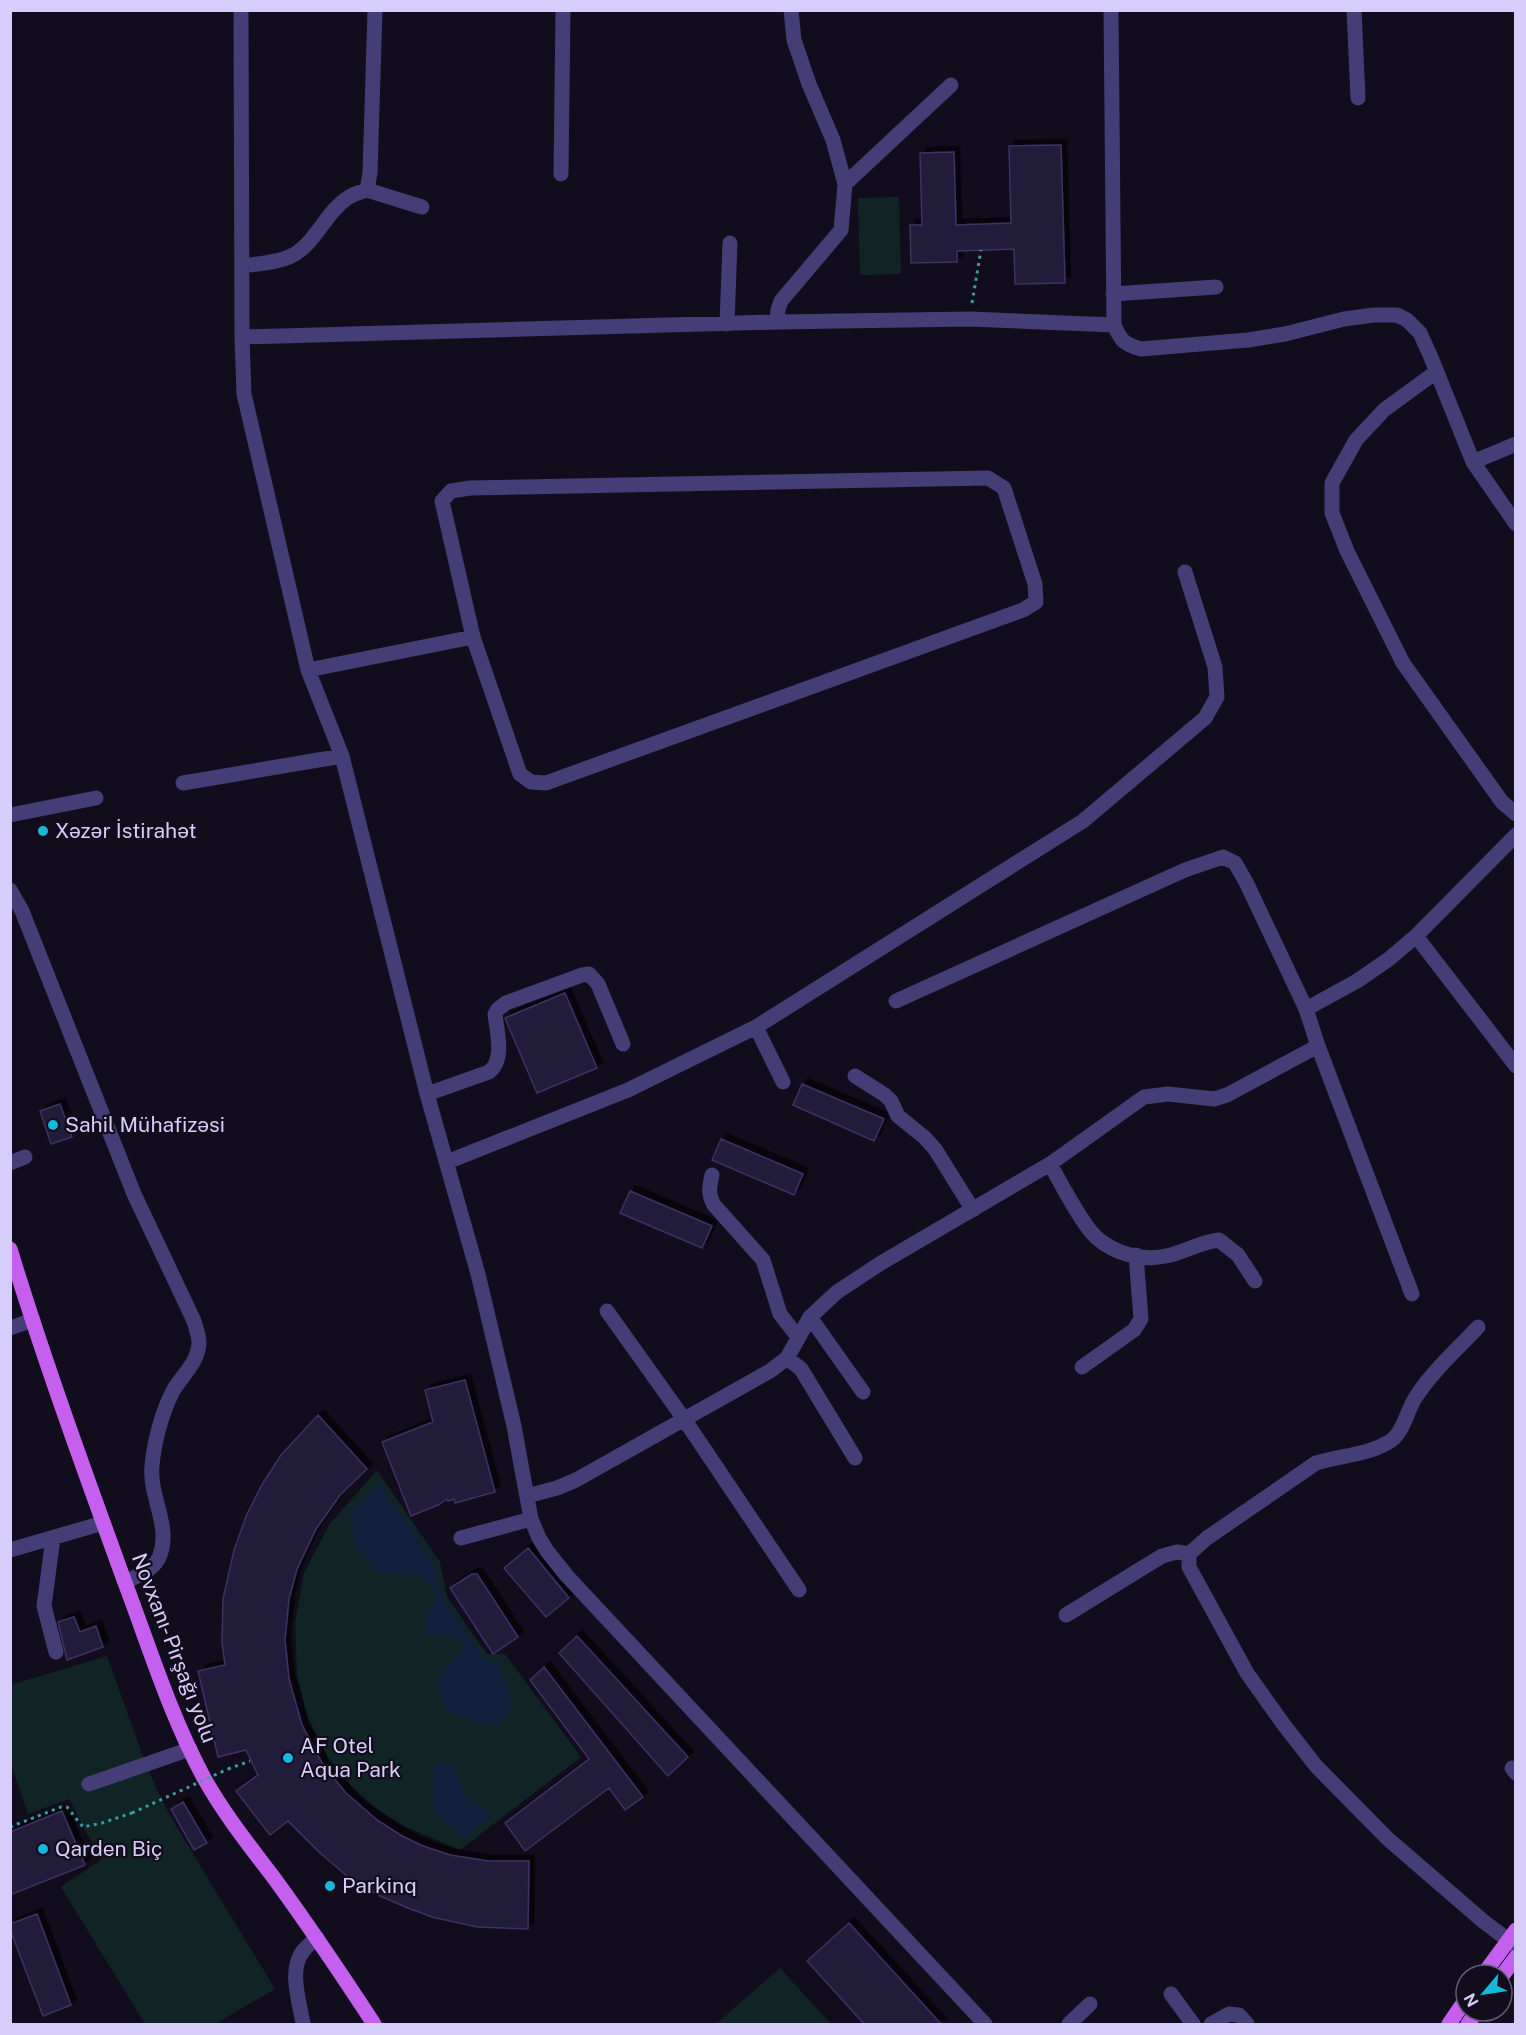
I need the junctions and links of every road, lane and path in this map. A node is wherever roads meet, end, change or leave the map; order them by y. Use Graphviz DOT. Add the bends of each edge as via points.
graph roads {
  1 [pos="241,10"];
  2 [pos="375,10"];
  3 [pos="563,10"];
  4 [pos="791,10"];
  5 [pos="1111,10"];
  6 [pos="1354,10"];
  7 [pos="951,84"];
  8 [pos="1358,98"];
  9 [pos="561,174"];
  10 [pos="845,184"];
  11 [pos="367,190"];
  12 [pos="422,207"];
  13 [pos="730,243"];
  14 [pos="981,250"];
  15 [pos="242,266"];
  16 [pos="1216,287"];
  17 [pos="1113,294"];
  18 [pos="970,319"];
  19 [pos="777,322"];
  20 [pos="727,324"];
  21 [pos="1114,325"];
  22 [pos="242,337"];
  23 [pos="1436,372"];
  24 [pos="1515,444"];
  25 [pos="1473,462"];
  26 [pos="1515,524"];
  27 [pos="1185,572"];
  28 [pos="473,637"];
  29 [pos="309,670"];
  30 [pos="342,756"];
  31 [pos="183,783"];
  32 [pos="96,798"];
  33 [pos="1515,814"];
  34 [pos="10,815"];
  35 [pos="1515,835"];
  36 [pos="10,890"];
  37 [pos="1416,936"];
  38 [pos="896,1001"];
  39 [pos="1306,1009"];
  40 [pos="756,1027"];
  41 [pos="623,1044"];
  42 [pos="1318,1046"];
  43 [pos="1515,1066"];
  44 [pos="855,1076"];
  45 [pos="783,1082"];
  46 [pos="427,1094"];
  47 [pos="25,1157"];
  48 [pos="447,1162"];
  49 [pos="10,1163"];
  50 [pos="1050,1164"];
  51 [pos="712,1175"];
  52 [pos="973,1210"];
  53 [pos="10,1249"];
  54 [pos="1136,1256"];
  55 [pos="1255,1281"];
  56 [pos="1412,1294"];
  57 [pos="607,1311"];
  58 [pos="810,1317"];
  59 [pos="33,1320"];
  60 [pos="1478,1327"];
  61 [pos="10,1328"];
  62 [pos="798,1337"];
  63 [pos="786,1358"];
  64 [pos="1082,1367"];
  65 [pos="862,1392"];
  66 [pos="684,1419"];
  67 [pos="855,1458"];
  68 [pos="527,1496"];
  69 [pos="531,1519"];
  70 [pos="103,1522"];
  71 [pos="53,1538"];
  72 [pos="461,1538"];
  73 [pos="10,1550"];
  74 [pos="1189,1554"];
  75 [pos="125,1581"];
  76 [pos="799,1590"];
  77 [pos="1066,1615"];
  78 [pos="56,1652"];
  79 [pos="190,1749"];
  80 [pos="250,1761"];
  81 [pos="89,1784"];
  82 [pos="10,1827"];
  83 [pos="317,1938"];
  84 [pos="1512,1939"];
  85 [pos="1493,1963"];
  86 [pos="1171,1994"];
  87 [pos="1090,2004"];
  88 [pos="303,2025"];
  89 [pos="374,2025"];
  90 [pos="986,2025"];
  91 [pos="1069,2025"];
  92 [pos="1193,2025"];
  93 [pos="1211,2025"];
  94 [pos="1247,2025"];
  1 -- 15 [label="street"];
  2 -- 11 [label="street"];
  3 -- 9 [label="street"];
  4 -- 10 [label="street" via="794,40 833,140"];
  5 -- 17 [label="street"];
  6 -- 8 [label="street"];
  7 -- 10 [label="street"];
  10 -- 19 [label="street" via="841,230 781,302"];
  11 -- 12 [label="street"];
  11 -- 15 [label="street" via="349,197 301,250 272,262"];
  13 -- 20 [label="street"];
  14 -- 18 [label="path"];
  15 -- 22 [label="street"];
  16 -- 17 [label="street"];
  17 -- 21 [label="street"];
  18 -- 19 [label="street"];
  18 -- 21 [label="street"];
  19 -- 20 [label="street"];
  20 -- 22 [label="street"];
  21 -- 23 [label="street" via="1126,344 1141,349 1248,340 1344,319 1397,315 1420,333"];
  22 -- 29 [label="street" via="244,394"];
  23 -- 25 [label="street"];
  23 -- 33 [label="street" via="1384,410 1356,440 1332,483 1332,513 1403,663 1502,802"];
  24 -- 25 [label="street"];
  25 -- 26 [label="street"];
  27 -- 40 [label="street" via="1215,667 1217,698 1205,718 1083,821"];
  28 -- 28 [label="street" via="520,774 531,782 546,783 1023,610 1036,602 1035,584 1004,488 988,478 470,488 451,491 442,501"];
  28 -- 29 [label="street"];
  29 -- 30 [label="street"];
  30 -- 31 [label="street"];
  30 -- 46 [label="street"];
  32 -- 34 [label="street"];
  35 -- 37 [label="street"];
  36 -- 75 [label="street" via="22,911 134,1194 195,1321 199,1343 194,1360 173,1392 152,1467 165,1540 160,1558 153,1568"];
  37 -- 39 [label="street" via="1357,981"];
  37 -- 43 [label="street"];
  38 -- 39 [label="street" via="1185,870 1223,857 1235,864 1246,882"];
  39 -- 42 [label="street"];
  40 -- 45 [label="street"];
  40 -- 48 [label="street" via="628,1090"];
  41 -- 46 [label="street" via="598,984 590,974 582,975 498,1009 495,1014 499,1058 495,1067"];
  42 -- 50 [label="street" via="1214,1099 1168,1094 1144,1097"];
  42 -- 56 [label="street"];
  44 -- 52 [label="street" via="885,1095 898,1116 935,1149"];
  46 -- 48 [label="street"];
  47 -- 49 [label="street"];
  48 -- 68 [label="street" via="487,1308"];
  50 -- 52 [label="street"];
  50 -- 54 [label="street" via="1097,1239"];
  51 -- 62 [label="street" via="709,1196 763,1260 780,1314"];
  52 -- 58 [label="street" via="881,1263 837,1292"];
  53 -- 59 [label="main road, Novxanı- Pirşağı yolu"];
  54 -- 55 [label="street" via="1168,1256 1205,1241 1219,1240 1238,1255"];
  54 -- 64 [label="street" via="1141,1318 1134,1330"];
  57 -- 66 [label="street"];
  58 -- 62 [label="street"];
  58 -- 65 [label="street"];
  59 -- 61 [label="street"];
  59 -- 70 [label="main road, Novxanı- Pirşağı yolu"];
  60 -- 74 [label="street" via="1414,1400 1399,1432 1389,1443 1316,1463"];
  62 -- 63 [label="street"];
  63 -- 66 [label="street"];
  63 -- 67 [label="street" via="801,1369"];
  66 -- 68 [label="street" via="576,1480"];
  66 -- 76 [label="street"];
  68 -- 69 [label="street"];
  69 -- 72 [label="street"];
  69 -- 90 [label="street" via="547,1551 567,1575"];
  70 -- 71 [label="street"];
  70 -- 75 [label="main road, Novxanı- Pirşağı yolu"];
  71 -- 73 [label="street"];
  71 -- 78 [label="street" via="44,1606"];
  74 -- 77 [label="street" via="1162,1556"];
  74 -- 84 [label="street" via="1189,1567 1247,1673 1316,1766 1388,1839"];
  75 -- 79 [label="main road, Novxanı- Pirşağı yolu"];
  79 -- 81 [label="street"];
  79 -- 83 [label="main road, Novxanı- Pirşağı yolu" via="236,1828"];
  80 -- 82 [label="path, bridge" via="102,1823 83,1827 71,1810 61,1807"];
  83 -- 88 [label="street" via="297,1963"];
  83 -- 89 [label="main road, Novxanı- Pirşağı yolu"];
  84 -- 85 [label="main road"];
  86 -- 92 [label="street"];
  87 -- 91 [label="street"];
  93 -- 94 [label="street" via="1229,2014 1239,2015"];
}
